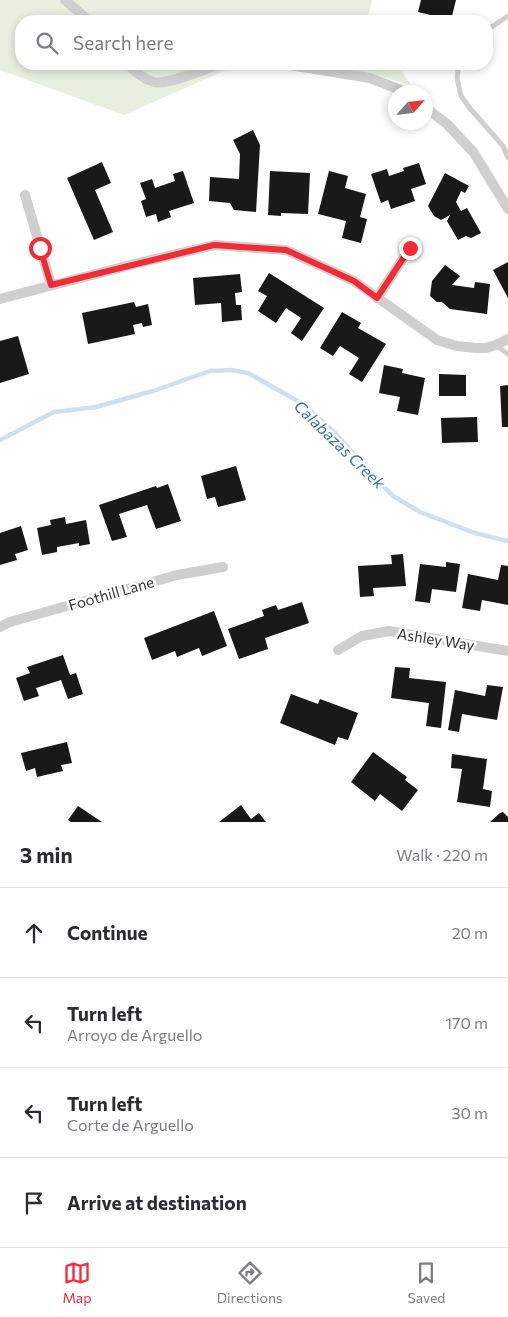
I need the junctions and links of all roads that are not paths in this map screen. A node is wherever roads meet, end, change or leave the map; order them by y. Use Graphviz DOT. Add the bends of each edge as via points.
graph roads {
  1 [pos="65,0"];
  2 [pos="82,15"];
  3 [pos="508,16"];
  4 [pos="493,26"];
  5 [pos="133,70"];
  6 [pos="201,70"];
  7 [pos="321,70"];
  8 [pos="458,70"];
  9 [pos="388,85"];
  10 [pos="433,113"];
  11 [pos="508,158"];
  12 [pos="25,195"];
  13 [pos="508,209"];
  14 [pos="410,248"];
  15 [pos="51,285"];
  16 [pos="377,298"];
  17 [pos="0,299"];
  18 [pos="508,339"];
  19 [pos="496,345"];
  20 [pos="508,354"];
  21 [pos="223,568"];
  22 [pos="0,627"];
  23 [pos="338,650"];
  24 [pos="508,651"];
  1 -- 2 [label="street"];
  3 -- 4 [label="lane"];
  5 -- 6 [label="street" via="156,83"];
  7 -- 9 [label="street" via="370,78"];
  8 -- 11 [label="lane" via="461,96 503,146"];
  10 -- 13 [label="street" via="474,153"];
  12 -- 15 [label="street"];
  14 -- 16 [label="street"];
  15 -- 16 [label="street" via="214,245 286,250 354,281"];
  15 -- 17 [label="street"];
  16 -- 19 [label="street" via="437,340 476,348"];
  18 -- 19 [label="street"];
  19 -- 20 [label="lane"];
  21 -- 22 [label="street, Foothill Lane" via="177,575"];
  23 -- 24 [label="street, Ashley Way" via="362,636 389,631"];
}
